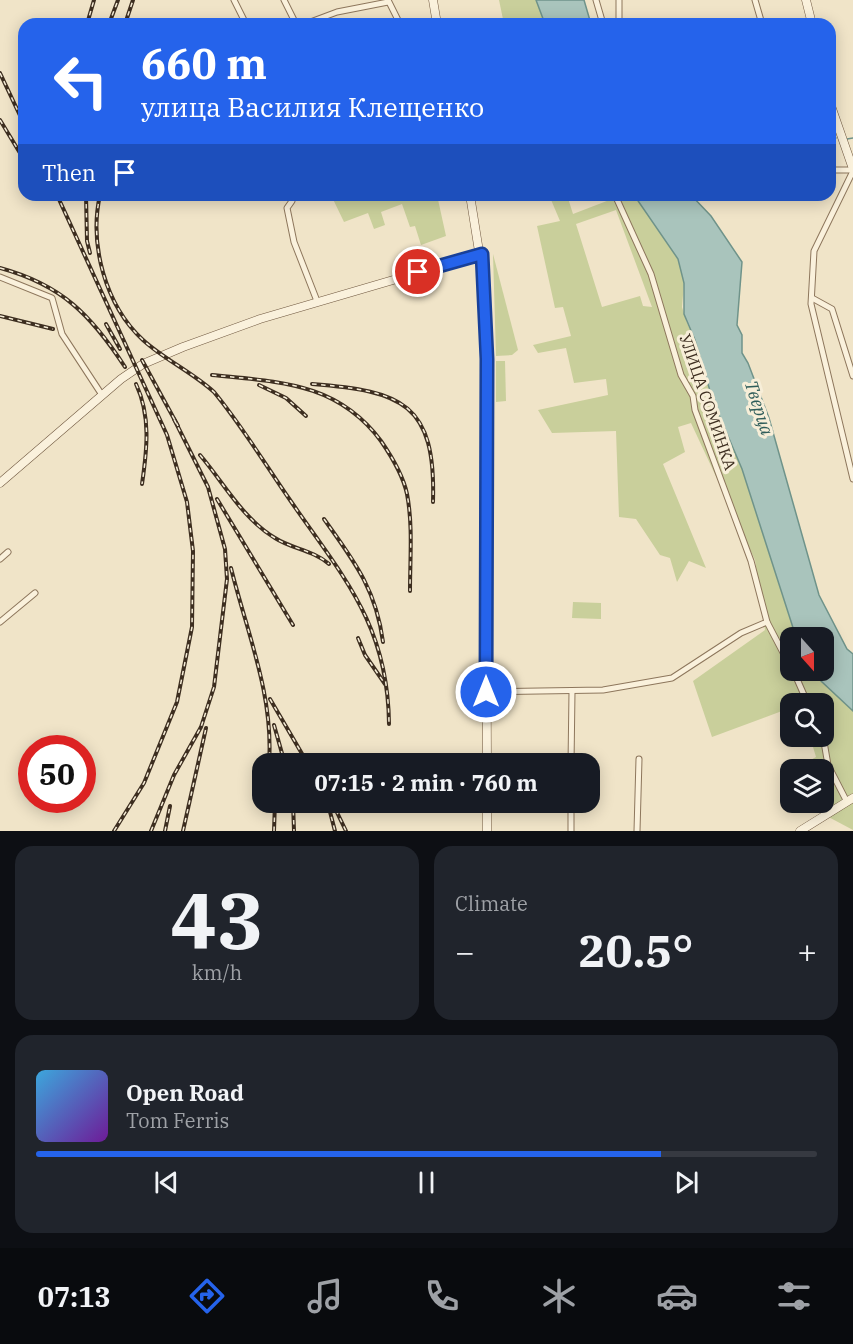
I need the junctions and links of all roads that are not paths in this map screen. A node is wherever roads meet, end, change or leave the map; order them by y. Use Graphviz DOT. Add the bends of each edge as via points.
graph roads {
  1 [pos="234,0"];
  2 [pos="284,0"];
  3 [pos="432,0"];
  4 [pos="596,0"];
  5 [pos="619,0"];
  6 [pos="755,0"];
  7 [pos="806,0"];
  8 [pos="388,1"];
  9 [pos="243,18"];
  10 [pos="293,18"];
  11 [pos="321,18"];
  12 [pos="397,18"];
  13 [pos="436,18"];
  14 [pos="601,18"];
  15 [pos="619,18"];
  16 [pos="760,18"];
  17 [pos="810,18"];
  18 [pos="836,121"];
  19 [pos="836,170"];
  20 [pos="853,170"];
  21 [pos="292,201"];
  22 [pos="472,201"];
  23 [pos="618,201"];
  24 [pos="482,254"];
  25 [pos="0,277"];
  26 [pos="812,298"];
  27 [pos="317,301"];
  28 [pos="853,376"];
  29 [pos="102,395"];
  30 [pos="853,479"];
  31 [pos="0,483"];
  32 [pos="8,552"];
  33 [pos="0,559"];
  34 [pos="34,593"];
  35 [pos="0,622"];
  36 [pos="767,622"];
  37 [pos="780,647"];
  38 [pos="486,692"];
  39 [pos="572,692"];
  40 [pos="825,747"];
  41 [pos="487,753"];
  42 [pos="571,753"];
  43 [pos="639,759"];
  44 [pos="850,800"];
  45 [pos="487,813"];
  46 [pos="571,813"];
  47 [pos="487,831"];
  48 [pos="571,831"];
  49 [pos="637,831"];
  50 [pos="800,831"];
  1 -- 9 [label="street"];
  2 -- 10 [label="street"];
  3 -- 13 [label="street"];
  4 -- 14 [label="street"];
  5 -- 15 [label="street"];
  6 -- 16 [label="street"];
  7 -- 17 [label="street"];
  8 -- 11 [label="street"];
  8 -- 12 [label="street"];
  18 -- 20 [label="street"];
  19 -- 20 [label="street"];
  20 -- 26 [label="street" via="814,251"];
  21 -- 27 [label="street" via="287,208 294,242"];
  22 -- 24 [label="street"];
  23 -- 36 [label="street, УЛИЦА СОМИНКА" via="651,274 681,375 693,396 751,561"];
  24 -- 27 [label="street"];
  24 -- 38 [label="street" via="487,359"];
  25 -- 29 [label="street" via="52,298 62,334"];
  26 -- 28 [label="street" via="832,309"];
  26 -- 30 [label="street"];
  27 -- 29 [label="street" via="183,346 136,368"];
  29 -- 31 [label="street"];
  32 -- 33 [label="street"];
  34 -- 35 [label="street"];
  36 -- 37 [label="street, УЛИЦА СОМИНКА"];
  36 -- 39 [label="street" via="741,633 672,678"];
  38 -- 39 [label="street"];
  38 -- 41 [label="street"];
  39 -- 42 [label="street"];
  40 -- 44 [label="street" via="828,765"];
  43 -- 49 [label="street"];
  44 -- 50 [label="street"];
  45 -- 47 [label="street"];
  46 -- 48 [label="street"];
}
